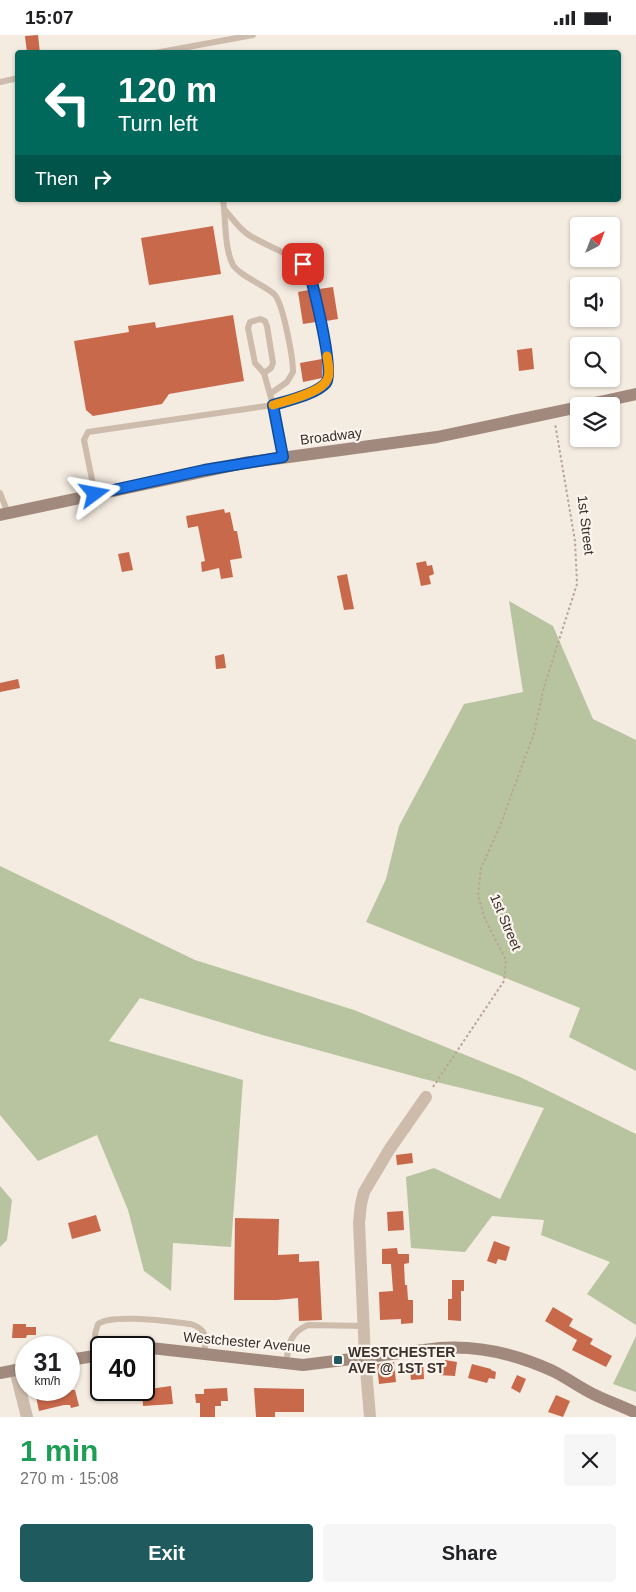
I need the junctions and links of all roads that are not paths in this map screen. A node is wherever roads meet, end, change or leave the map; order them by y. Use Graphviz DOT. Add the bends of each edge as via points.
graph roads {
  1 [pos="253,35"];
  2 [pos="200,45"];
  3 [pos="172,50"];
  4 [pos="201,50"];
  5 [pos="15,79"];
  6 [pos="0,82"];
  7 [pos="223,202"];
  8 [pos="225,210"];
  9 [pos="264,373"];
  10 [pos="270,394"];
  11 [pos="636,394"];
  12 [pos="620,398"];
  13 [pos="273,405"];
  14 [pos="570,409"];
  15 [pos="283,457"];
  16 [pos="0,493"];
  17 [pos="95,494"];
  18 [pos="4,514"];
  19 [pos="426,1097"];
  20 [pos="364,1326"];
  21 [pos="95,1336"];
  22 [pos="155,1348"];
  23 [pos="204,1354"];
  24 [pos="365,1357"];
  25 [pos="286,1363"];
  26 [pos="15,1370"];
  27 [pos="0,1373"];
  28 [pos="25,1401"];
  29 [pos="636,1413"];
  30 [pos="27,1417"];
  31 [pos="370,1417"];
  1 -- 2 [label="lane"];
  2 -- 3 [label="lane"];
  2 -- 4 [label="lane"];
  5 -- 6 [label="lane"];
  7 -- 8 [label="lane"];
  8 -- 10 [label="lane" via="233,265 274,294 283,316 293,371 287,382"];
  8 -- 13 [label="lane" via="244,232 298,261 310,274 329,377 314,391"];
  9 -- 9 [label="lane" via="273,363 267,326 260,319 250,322 248,328 255,363"];
  9 -- 10 [label="lane"];
  10 -- 13 [label="lane"];
  11 -- 12 [label="street, Broadway"];
  13 -- 15 [label="lane"];
  13 -- 17 [label="lane" via="88,432 84,440"];
  14 -- 15 [label="street, Broadway" via="437,437"];
  15 -- 17 [label="street, Broadway"];
  16 -- 18 [label="lane"];
  17 -- 18 [label="street, Broadway"];
  19 -- 20 [label="street" via="362,1198 359,1223"];
  20 -- 24 [label="street"];
  20 -- 25 [label="lane" via="308,1325 294,1334"];
  21 -- 23 [label="lane" via="98,1324 104,1320 191,1324 205,1334"];
  22 -- 23 [label="street, Westchester Avenue"];
  23 -- 25 [label="street, Westchester Avenue"];
  24 -- 25 [label="street, Westchester Avenue" via="303,1365"];
  24 -- 29 [label="street, Westchester Avenue" via="447,1347 483,1348 552,1371"];
  24 -- 31 [label="street"];
  26 -- 27 [label="street"];
  28 -- 30 [label="street"];
}
